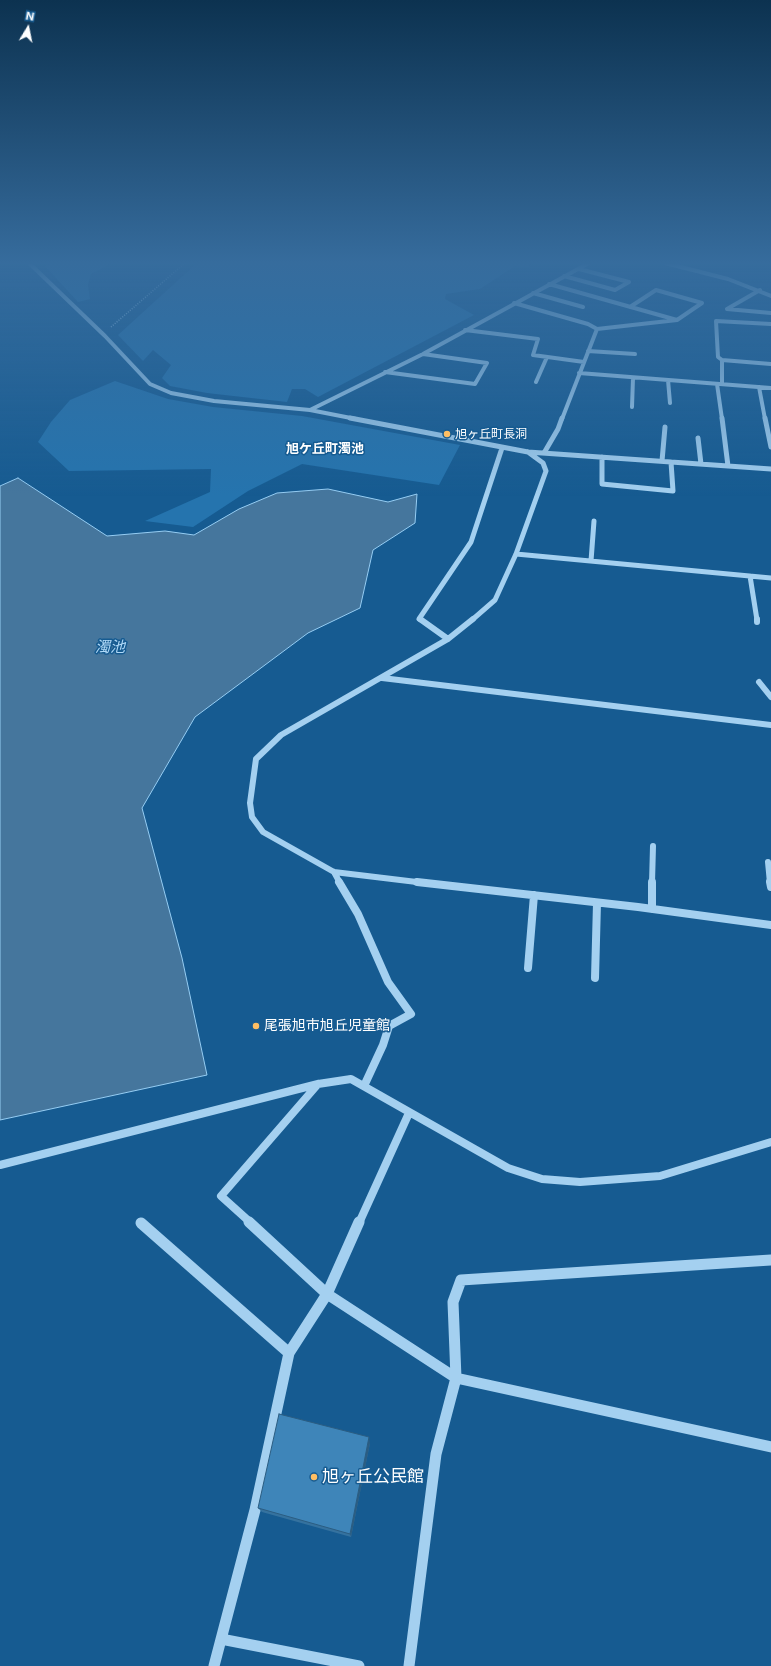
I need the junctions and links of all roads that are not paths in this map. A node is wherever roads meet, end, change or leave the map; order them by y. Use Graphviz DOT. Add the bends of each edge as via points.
graph roads {
  1 [pos="109,341"];
  2 [pos="446,341"];
  3 [pos="537,341"];
  4 [pos="592,341"];
  5 [pos="717,341"];
  6 [pos="588,351"];
  7 [pos="423,354"];
  8 [pos="635,354"];
  9 [pos="547,357"];
  10 [pos="722,360"];
  11 [pos="584,362"];
  12 [pos="771,364"];
  13 [pos="385,372"];
  14 [pos="579,374"];
  15 [pos="633,378"];
  16 [pos="668,380"];
  17 [pos="536,382"];
  18 [pos="720,384"];
  19 [pos="759,387"];
  20 [pos="771,388"];
  21 [pos="670,403"];
  22 [pos="632,407"];
  23 [pos="310,410"];
  24 [pos="665,427"];
  25 [pos="698,438"];
  26 [pos="771,447"];
  27 [pos="502,448"];
  28 [pos="528,452"];
  29 [pos="544,453"];
  30 [pos="602,457"];
  31 [pos="662,461"];
  32 [pos="671,462"];
  33 [pos="701,464"];
  34 [pos="728,466"];
  35 [pos="771,469"];
  36 [pos="594,520"];
  37 [pos="516,554"];
  38 [pos="591,561"];
  39 [pos="750,576"];
  40 [pos="771,578"];
  41 [pos="757,622"];
  42 [pos="448,639"];
  43 [pos="381,678"];
  44 [pos="759,682"];
  45 [pos="771,696"];
  46 [pos="771,725"];
  47 [pos="653,846"];
  48 [pos="768,862"];
  49 [pos="334,872"];
  50 [pos="771,887"];
  51 [pos="534,895"];
  52 [pos="597,903"];
  53 [pos="652,909"];
  54 [pos="771,925"];
  55 [pos="528,968"];
  56 [pos="595,978"];
  57 [pos="318,1084"];
  58 [pos="364,1086"];
  59 [pos="409,1113"];
  60 [pos="771,1142"];
  61 [pos="0,1165"];
  62 [pos="141,1224"];
  63 [pos="771,1260"];
  64 [pos="327,1294"];
  65 [pos="289,1353"];
  66 [pos="456,1378"];
  67 [pos="771,1447"];
  68 [pos="221,1639"];
  69 [pos="214,1666"];
  70 [pos="359,1666"];
  71 [pos="409,1666"];
  1 -- 23 [label="street" via="150,384 171,393 214,401"];
  2 -- 7 [label="street"];
  3 -- 9 [label="street" via="533,355"];
  4 -- 6 [label="street"];
  5 -- 10 [label="street" via="718,357"];
  6 -- 8 [label="street"];
  6 -- 11 [label="street"];
  7 -- 13 [label="street"];
  7 -- 13 [label="street" via="487,363 476,384"];
  9 -- 11 [label="street"];
  9 -- 17 [label="street"];
  10 -- 12 [label="street"];
  10 -- 18 [label="street"];
  11 -- 14 [label="street"];
  13 -- 23 [label="street"];
  14 -- 15 [label="street"];
  14 -- 29 [label="street" via="558,429"];
  15 -- 16 [label="street"];
  15 -- 22 [label="street"];
  16 -- 18 [label="street"];
  16 -- 21 [label="street"];
  18 -- 19 [label="street"];
  18 -- 34 [label="street"];
  19 -- 20 [label="street"];
  19 -- 26 [label="street"];
  23 -- 27 [label="street"];
  24 -- 31 [label="street"];
  25 -- 33 [label="street"];
  27 -- 28 [label="street"];
  27 -- 42 [label="street" via="471,542 419,619"];
  28 -- 29 [label="street"];
  28 -- 37 [label="street" via="543,463 546,471"];
  29 -- 30 [label="street"];
  30 -- 31 [label="street"];
  30 -- 32 [label="street" via="602,484 673,491"];
  31 -- 32 [label="street"];
  32 -- 33 [label="street"];
  33 -- 34 [label="street"];
  34 -- 35 [label="street"];
  36 -- 38 [label="street"];
  37 -- 38 [label="street"];
  37 -- 42 [label="street" via="495,600"];
  38 -- 39 [label="street"];
  39 -- 40 [label="street"];
  39 -- 41 [label="street"];
  42 -- 43 [label="street"];
  43 -- 46 [label="street"];
  43 -- 49 [label="street" via="281,735 256,759 250,803 252,817 263,832"];
  44 -- 45 [label="street"];
  47 -- 53 [label="street"];
  48 -- 50 [label="street"];
  49 -- 51 [label="street"];
  49 -- 58 [label="street" via="358,914 388,982 411,1014 389,1026 384,1045"];
  51 -- 52 [label="street"];
  51 -- 55 [label="street"];
  52 -- 53 [label="street"];
  52 -- 56 [label="street"];
  53 -- 54 [label="street"];
  57 -- 58 [label="street" via="350,1079"];
  57 -- 61 [label="street"];
  57 -- 64 [label="street" via="221,1196"];
  58 -- 59 [label="street"];
  59 -- 60 [label="street" via="508,1168 542,1179 580,1182 660,1176"];
  59 -- 64 [label="street"];
  62 -- 65 [label="street"];
  63 -- 66 [label="street" via="461,1280 453,1302"];
  64 -- 65 [label="street"];
  64 -- 66 [label="street"];
  65 -- 68 [label="street" via="255,1510"];
  66 -- 67 [label="street"];
  66 -- 71 [label="street" via="436,1454"];
  68 -- 69 [label="street"];
  68 -- 70 [label="street"];
}
